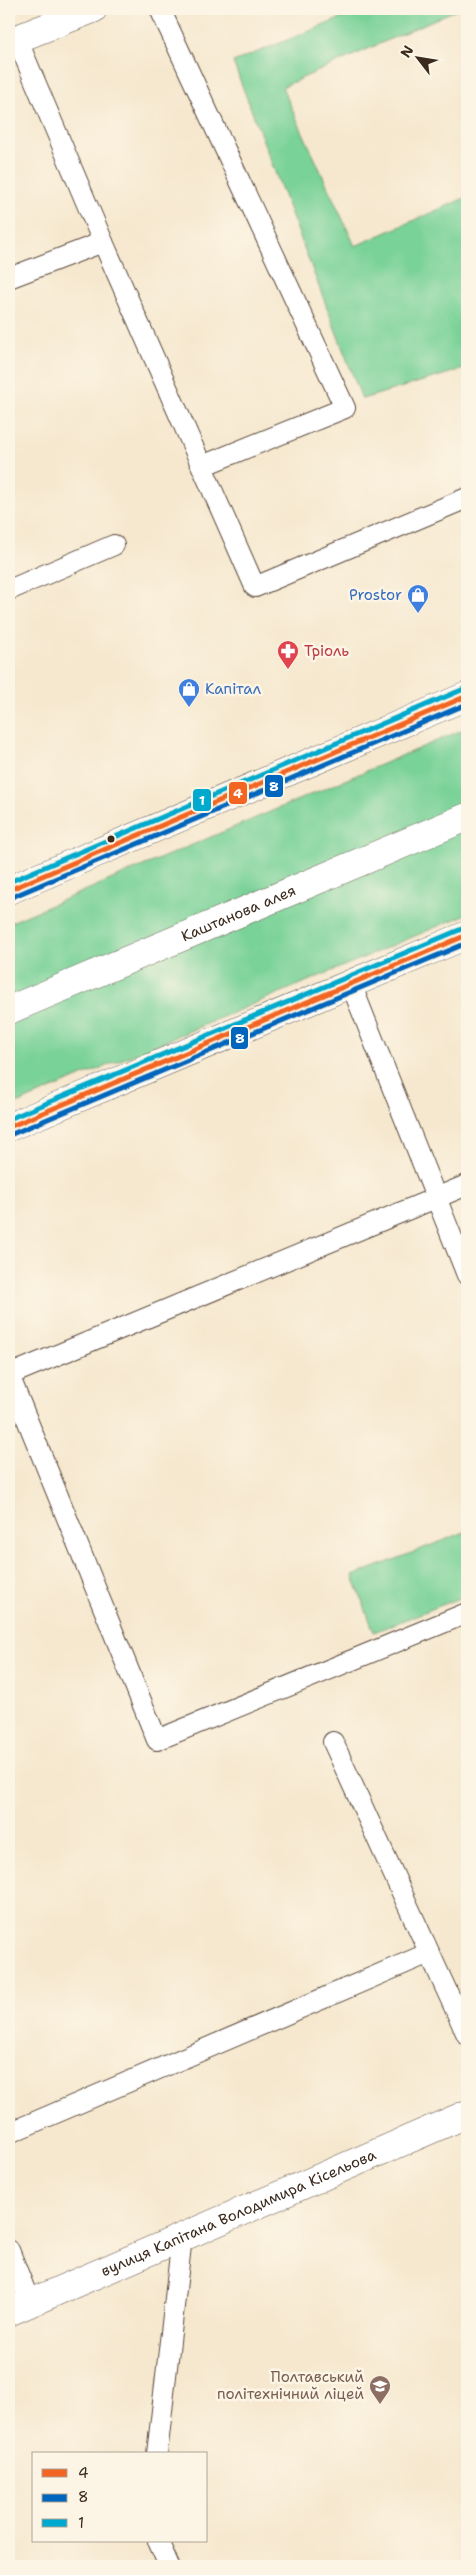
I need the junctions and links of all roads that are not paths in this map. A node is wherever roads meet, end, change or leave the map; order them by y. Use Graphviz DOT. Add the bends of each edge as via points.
graph roads {
  1 [pos="93,9"];
  2 [pos="160,9"];
  3 [pos="13,41"];
  4 [pos="103,242"];
  5 [pos="9,278"];
  6 [pos="202,466"];
  7 [pos="467,498"];
  8 [pos="114,545"];
  9 [pos="9,590"];
  10 [pos="467,696"];
  11 [pos="467,818"];
  12 [pos="9,890"];
  13 [pos="467,935"];
  14 [pos="351,984"];
  15 [pos="9,1010"];
  16 [pos="9,1127"];
  17 [pos="467,1185"];
  18 [pos="436,1198"];
  19 [pos="467,1275"];
  20 [pos="9,1375"];
  21 [pos="467,1613"];
  22 [pos="333,1742"];
  23 [pos="430,1953"];
  24 [pos="467,2035"];
  25 [pos="467,2114"];
  26 [pos="9,2133"];
  27 [pos="182,2237"];
  28 [pos="9,2250"];
  29 [pos="20,2308"];
  30 [pos="157,2452"];
  31 [pos="158,2542"];
  32 [pos="169,2566"];
  1 -- 3 [label="street"];
  2 -- 6 [label="lane" via="345,408"];
  3 -- 4 [label="lane"];
  4 -- 5 [label="lane"];
  4 -- 6 [label="lane"];
  6 -- 7 [label="lane" via="256,587"];
  8 -- 9 [label="lane"];
  10 -- 12 [label="street"];
  11 -- 15 [label="street, Каштанова алея"];
  13 -- 14 [label="street"];
  14 -- 16 [label="street"];
  14 -- 18 [label="lane"];
  17 -- 18 [label="lane"];
  18 -- 19 [label="lane"];
  18 -- 20 [label="lane"];
  20 -- 21 [label="lane" via="157,1740"];
  22 -- 23 [label="lane"];
  23 -- 24 [label="lane"];
  23 -- 26 [label="lane"];
  25 -- 27 [label="street, вулиця Капітана Володимира Кісельова"];
  27 -- 29 [label="street, вулиця Капітана Володимира Кісельова"];
  27 -- 30 [label="lane"];
  28 -- 29 [label="lane"];
  31 -- 32 [label="lane"];
}
